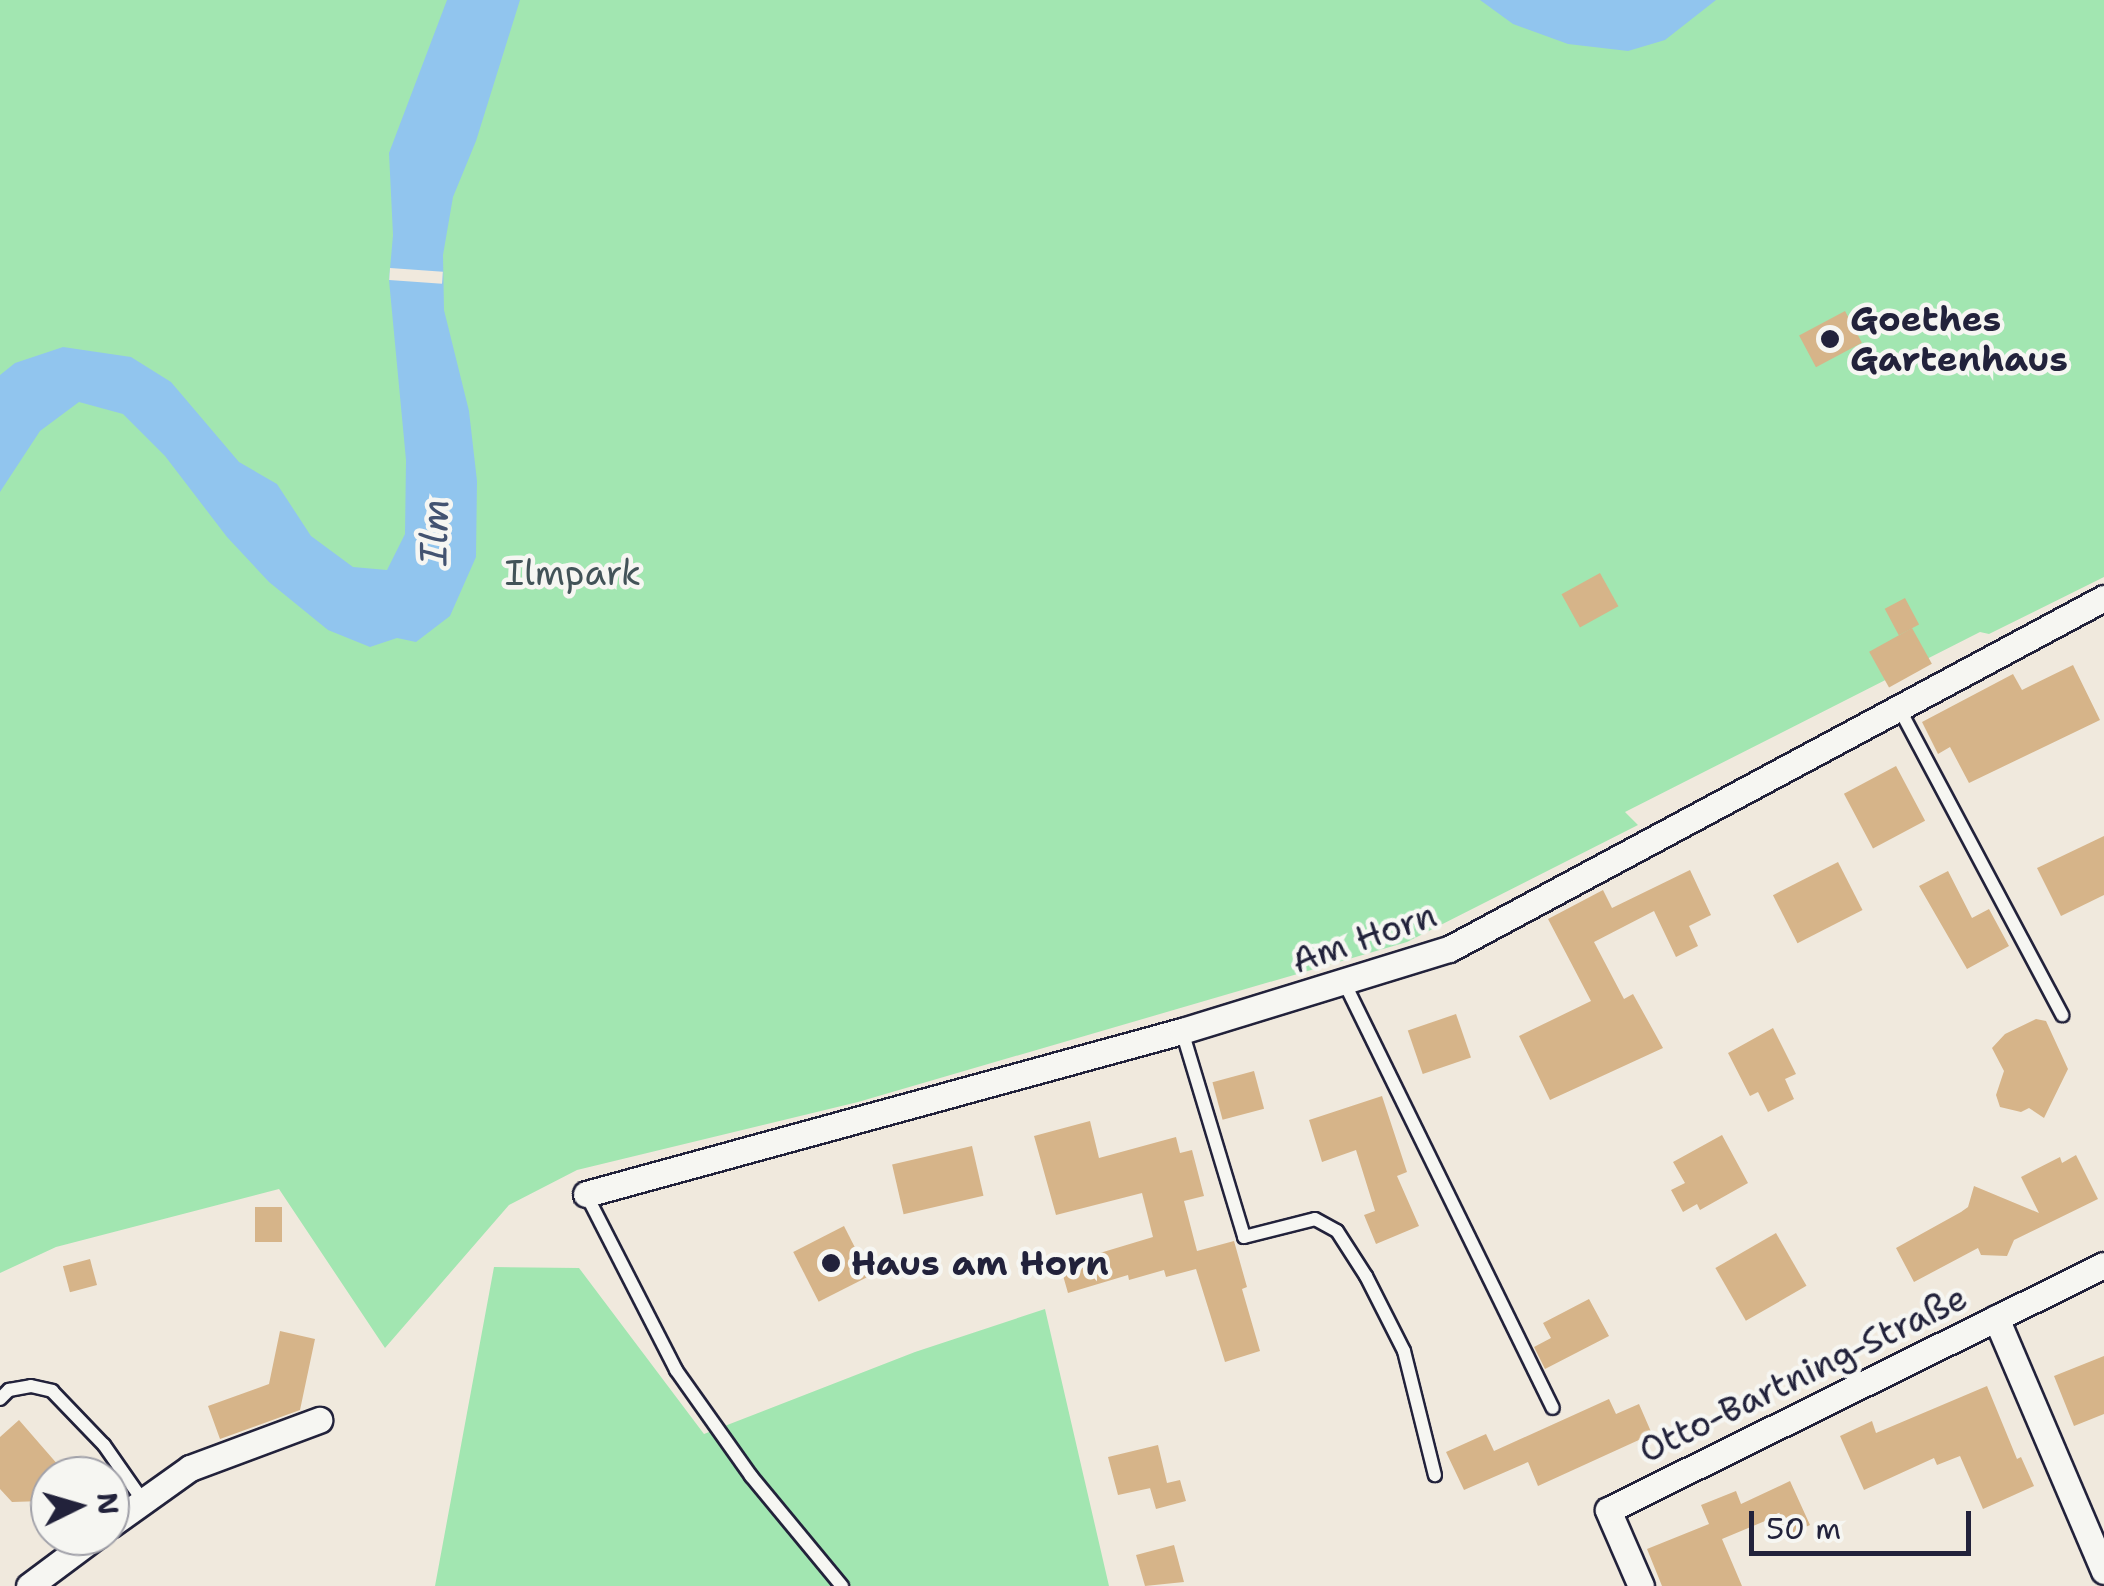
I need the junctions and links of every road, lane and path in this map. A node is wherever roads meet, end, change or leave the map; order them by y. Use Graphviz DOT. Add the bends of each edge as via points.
graph roads {
  1 [pos="2104,598"];
  2 [pos="1898,705"];
  3 [pos="1345,984"];
  4 [pos="2062,1015"];
  5 [pos="1182,1031"];
  6 [pos="586,1194"];
  7 [pos="2104,1265"];
  8 [pos="1996,1318"];
  9 [pos="0,1399"];
  10 [pos="1554,1408"];
  11 [pos="319,1420"];
  12 [pos="1435,1475"];
  13 [pos="143,1501"];
  14 [pos="130,1510"];
  15 [pos="69,1556"];
  16 [pos="2104,1571"];
  17 [pos="28,1586"];
  18 [pos="842,1586"];
  19 [pos="1641,1586"];
  1 -- 2 [label="street, Am Horn"];
  2 -- 3 [label="street, Am Horn" via="1449,950"];
  2 -- 4 [label="lane"];
  3 -- 5 [label="street, Am Horn"];
  3 -- 10 [label="lane"];
  5 -- 6 [label="street, Am Horn"];
  5 -- 12 [label="lane" via="1244,1237 1315,1219 1337,1231 1404,1351"];
  6 -- 18 [label="lane" via="676,1370 751,1476"];
  7 -- 8 [label="street, Otto-Bartning-Straße"];
  8 -- 16 [label="street"];
  8 -- 19 [label="street, Otto-Bartning-Straße" via="1608,1510"];
  9 -- 13 [label="lane" via="31,1386 52,1391 104,1445"];
  11 -- 13 [label="street" via="190,1468"];
  13 -- 14 [label="street"];
  15 -- 17 [label="street"];
}
